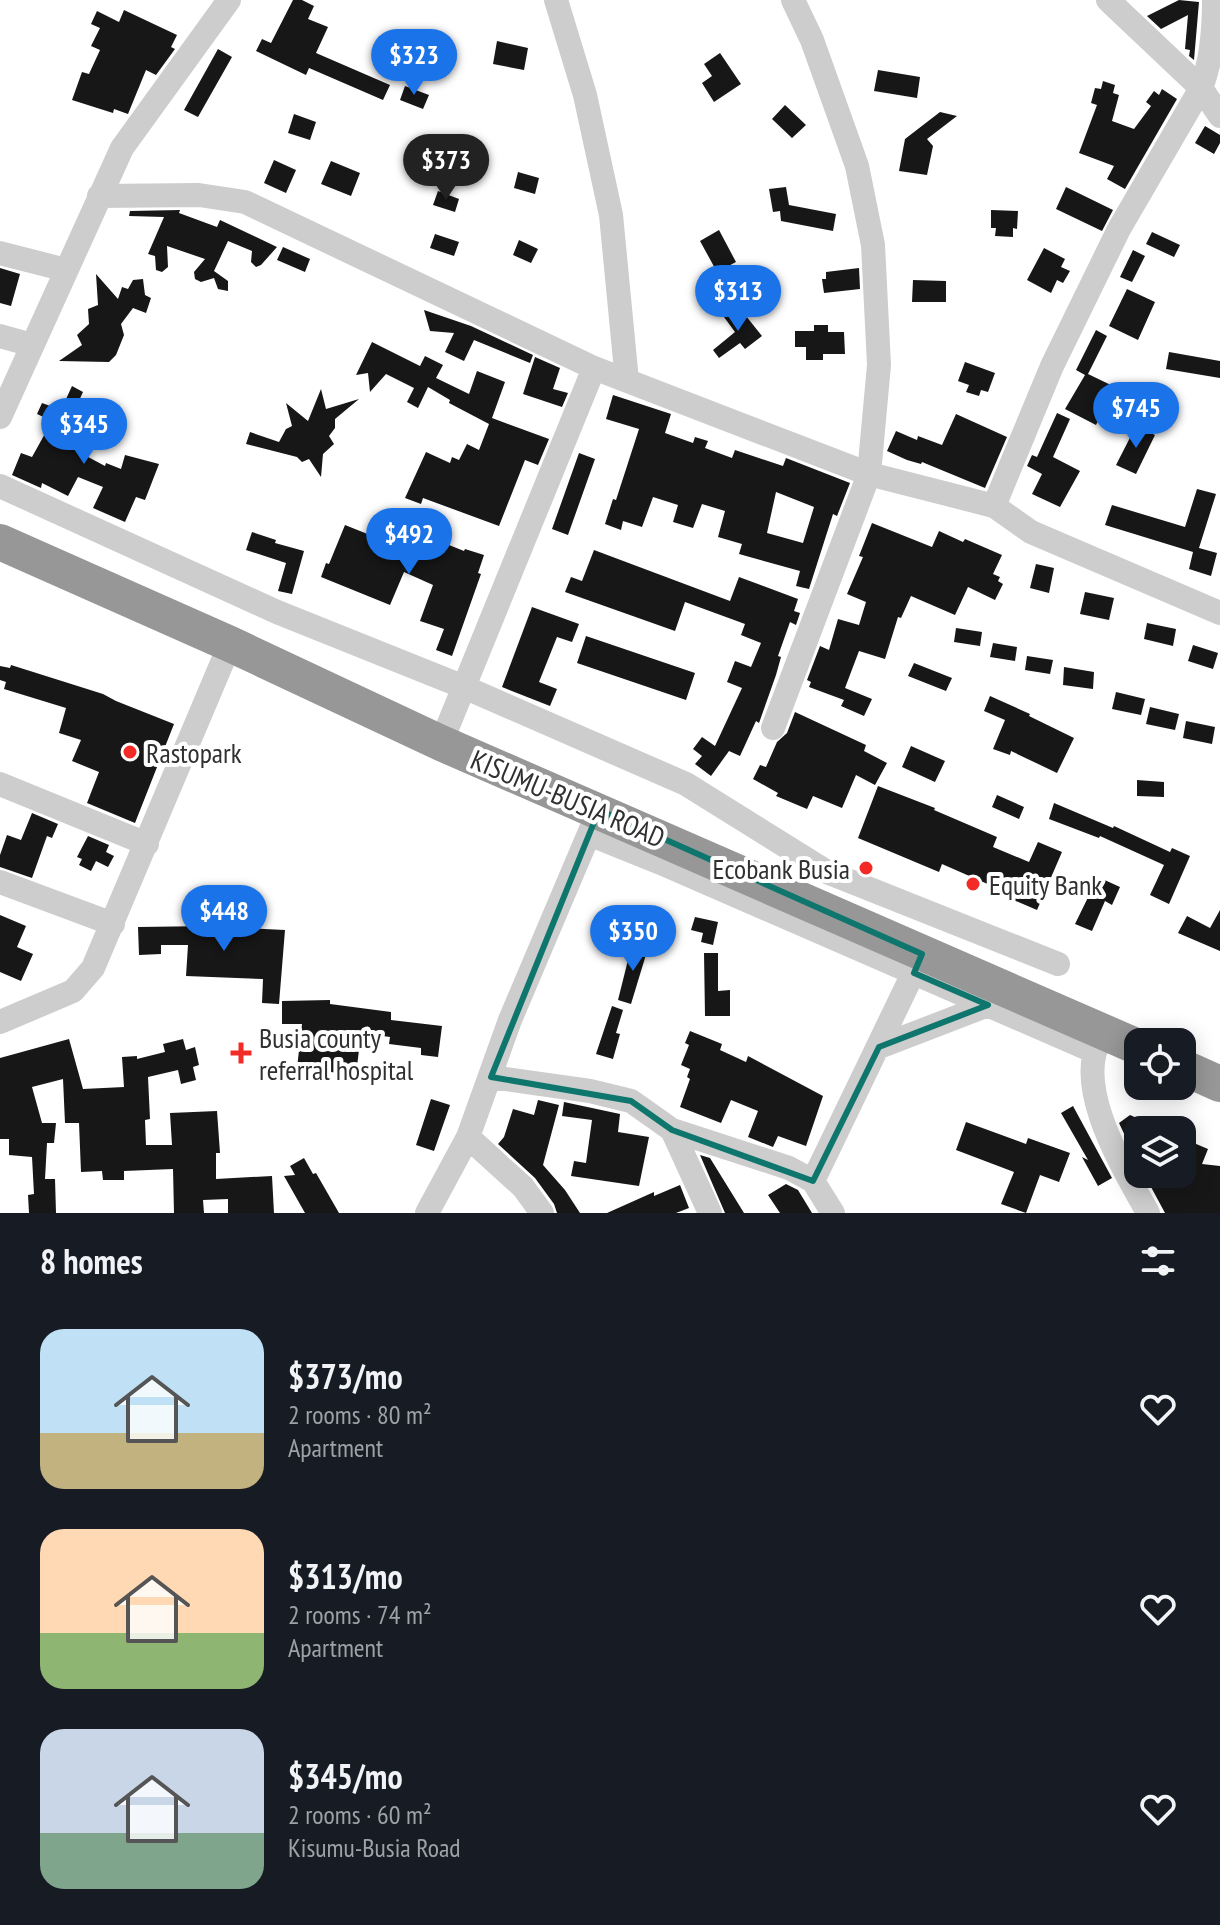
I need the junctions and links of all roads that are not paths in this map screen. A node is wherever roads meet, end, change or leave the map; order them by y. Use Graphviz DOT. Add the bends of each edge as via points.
graph roads {
  1 [pos="229,0"];
  2 [pos="556,0"];
  3 [pos="793,0"];
  4 [pos="1108,0"];
  5 [pos="1214,0"];
  6 [pos="1201,88"];
  7 [pos="1220,116"];
  8 [pos="99,196"];
  9 [pos="0,253"];
  10 [pos="66,270"];
  11 [pos="0,336"];
  12 [pos="32,345"];
  13 [pos="594,368"];
  14 [pos="627,381"];
  15 [pos="0,417"];
  16 [pos="869,474"];
  17 [pos="0,486"];
  18 [pos="994,506"];
  19 [pos="0,542"];
  20 [pos="1220,613"];
  21 [pos="230,644"];
  22 [pos="464,687"];
  23 [pos="773,728"];
  24 [pos="441,743"];
  25 [pos="0,784"];
  26 [pos="594,822"];
  27 [pos="147,844"];
  28 [pos="0,882"];
  29 [pos="113,924"];
  30 [pos="918,964"];
  31 [pos="1058,964"];
  32 [pos="988,1005"];
  33 [pos="0,1022"];
  34 [pos="1124,1042"];
  35 [pos="879,1047"];
  36 [pos="1196,1073"];
  37 [pos="491,1077"];
  38 [pos="1220,1084"];
  39 [pos="672,1130"];
  40 [pos="468,1137"];
  41 [pos="813,1181"];
  42 [pos="427,1213"];
  43 [pos="542,1213"];
  44 [pos="710,1213"];
  45 [pos="833,1213"];
  46 [pos="1148,1213"];
  1 -- 8 [label="street" via="122,148"];
  2 -- 14 [label="street" via="585,95 611,215"];
  3 -- 16 [label="street" via="857,166 873,245 879,365"];
  4 -- 6 [label="street"];
  5 -- 6 [label="street" via="1210,57"];
  6 -- 7 [label="street"];
  6 -- 18 [label="street" via="1112,243 1052,366"];
  8 -- 10 [label="street"];
  8 -- 13 [label="street" via="199,195 245,202"];
  9 -- 10 [label="street"];
  10 -- 12 [label="street"];
  11 -- 12 [label="street"];
  12 -- 15 [label="street"];
  13 -- 14 [label="street"];
  13 -- 22 [label="street"];
  14 -- 16 [label="street"];
  16 -- 18 [label="street"];
  16 -- 23 [label="street"];
  17 -- 22 [label="street" via="277,612"];
  18 -- 20 [label="street" via="1031,532"];
  19 -- 21 [label="highway, KISUMU-BUSIA ROAD"];
  21 -- 24 [label="highway, KISUMU-BUSIA ROAD"];
  21 -- 27 [label="street"];
  22 -- 24 [label="street"];
  22 -- 31 [label="street" via="686,784 827,872"];
  24 -- 26 [label="highway, KISUMU-BUSIA ROAD"];
  25 -- 27 [label="street"];
  26 -- 30 [label="highway, KISUMU-BUSIA ROAD"];
  26 -- 37 [label="street"];
  27 -- 29 [label="street"];
  28 -- 29 [label="street"];
  29 -- 33 [label="street" via="93,968 73,991"];
  30 -- 32 [label="street"];
  30 -- 34 [label="highway, KISUMU-BUSIA ROAD"];
  30 -- 35 [label="street"];
  32 -- 35 [label="street"];
  32 -- 46 [label="street" via="1098,1043 1093,1079 1104,1132"];
  35 -- 41 [label="street"];
  36 -- 38 [label="highway"];
  37 -- 39 [label="street" via="631,1101"];
  37 -- 40 [label="street"];
  39 -- 41 [label="street" via="789,1168"];
  39 -- 44 [label="street"];
  40 -- 42 [label="street"];
  40 -- 43 [label="street" via="523,1187"];
  41 -- 45 [label="street"];
}
